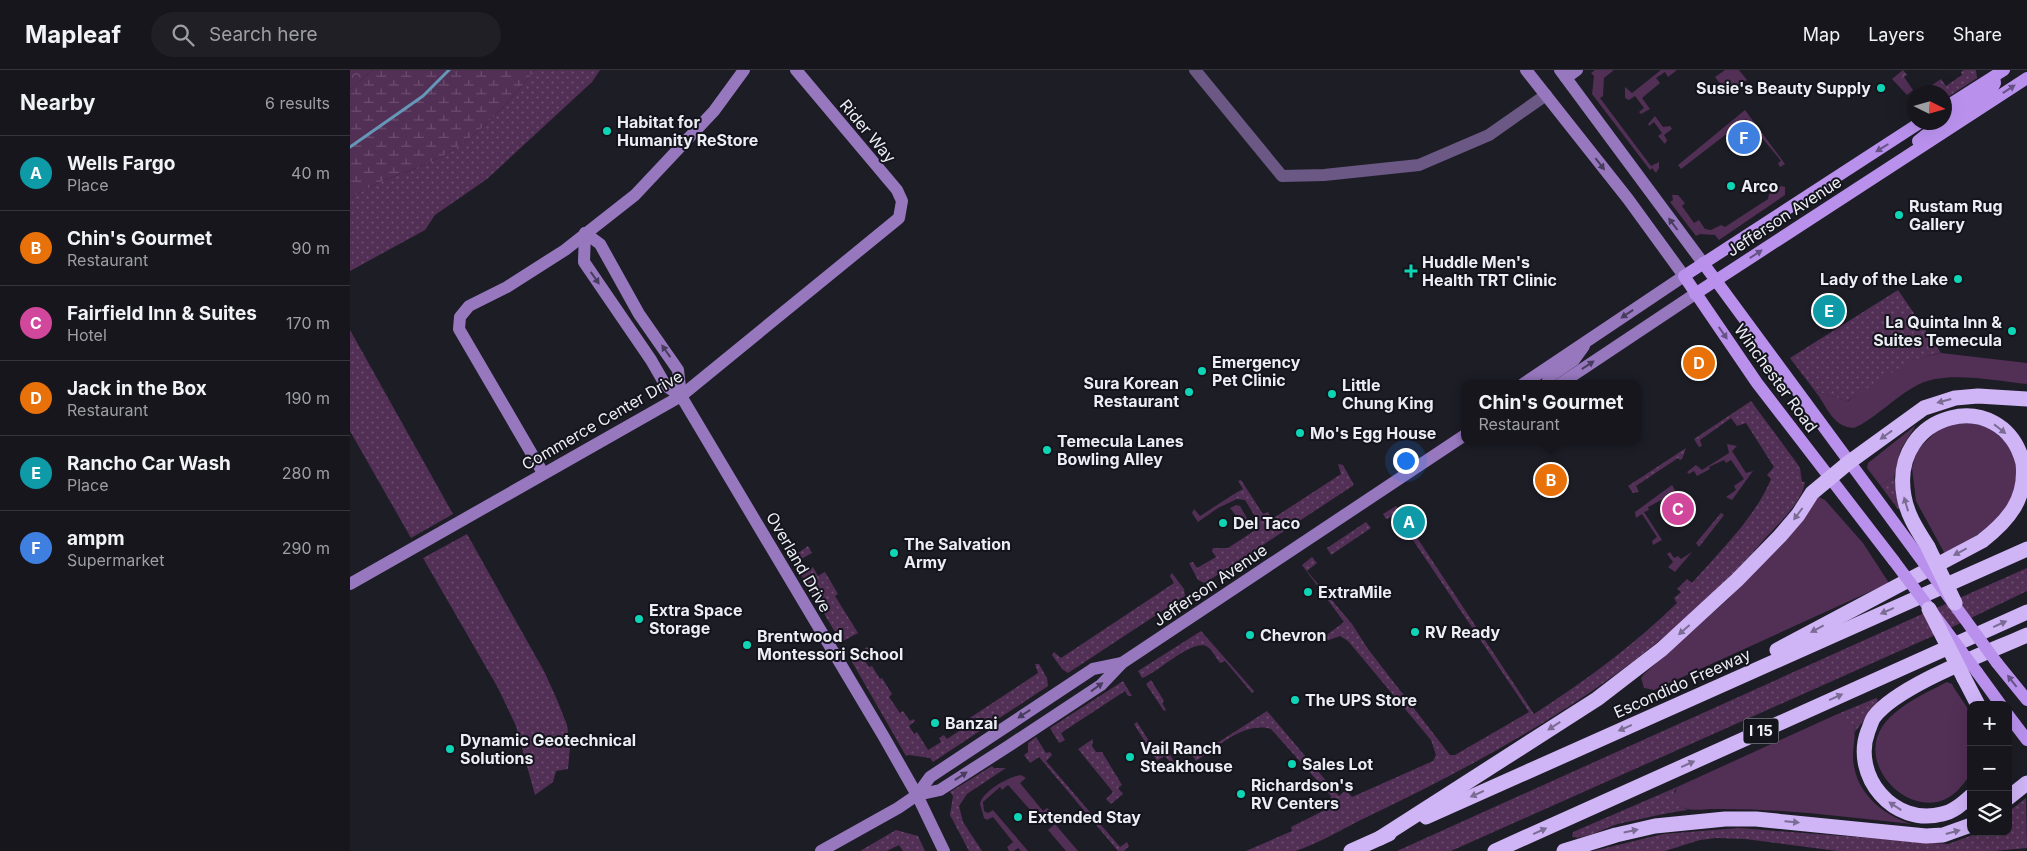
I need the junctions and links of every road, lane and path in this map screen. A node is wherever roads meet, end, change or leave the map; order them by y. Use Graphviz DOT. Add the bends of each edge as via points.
graph roads {
  1 [pos="744,70"];
  2 [pos="796,70"];
  3 [pos="1195,70"];
  4 [pos="1526,70"];
  5 [pos="1577,70"];
  6 [pos="1999,73"];
  7 [pos="1563,74"];
  8 [pos="2027,78"];
  9 [pos="1546,95"];
  10 [pos="1952,103"];
  11 [pos="1952,116"];
  12 [pos="1909,130"];
  13 [pos="1932,130"];
  14 [pos="1899,161"];
  15 [pos="899,218"];
  16 [pos="585,233"];
  17 [pos="1703,263"];
  18 [pos="1684,276"];
  19 [pos="1715,281"];
  20 [pos="1695,294"];
  21 [pos="1589,340"];
  22 [pos="1529,380"];
  23 [pos="1548,380"];
  24 [pos="1566,380"];
  25 [pos="681,396"];
  26 [pos="2027,399"];
  27 [pos="1461,438"];
  28 [pos="1848,463"];
  29 [pos="543,474"];
  30 [pos="1830,478"];
  31 [pos="1922,549"];
  32 [pos="2027,549"];
  33 [pos="350,584"];
  34 [pos="1955,603"];
  35 [pos="1929,609"];
  36 [pos="2027,612"];
  37 [pos="2027,635"];
  38 [pos="1122,662"];
  39 [pos="1970,675"];
  40 [pos="2027,700"];
  41 [pos="1977,701"];
  42 [pos="1996,701"];
  43 [pos="1669,707"];
  44 [pos="2012,720"];
  45 [pos="2027,740"];
  46 [pos="2027,783"];
  47 [pos="917,795"];
  48 [pos="2012,795"];
  49 [pos="1967,799"];
  50 [pos="1967,826"];
  51 [pos="1380,838"];
  52 [pos="821,851"];
  53 [pos="944,851"];
  54 [pos="1351,851"];
  55 [pos="1495,851"];
  56 [pos="1564,851"];
  1 -- 16 [label="street" via="714,111 635,195"];
  2 -- 15 [label="street, Rider Way" via="897,190 902,201"];
  3 -- 9 [label="street" via="1282,176 1324,176 1419,165 1489,135"];
  4 -- 9 [label="street, Winchester Road"];
  5 -- 7 [label="street"];
  6 -- 10 [label="main road"];
  6 -- 11 [label="main road" via="1992,89"];
  17 -- 7 [label="street, Winchester Road, one-way"];
  14 -- 8 [label="main road, Jefferson Avenue, one-way"];
  9 -- 18 [label="street, Winchester Road, one-way"];
  12 -- 17 [label="main road, Jefferson Avenue, one-way"];
  13 -- 14 [label="main road" via="1910,147"];
  19 -- 14 [label="main road, Jefferson Avenue, one-way"];
  15 -- 25 [label="street, Commerce Center Drive"];
  25 -- 16 [label="street, Overland Drive, one-way" via="678,370 639,314 600,244"];
  16 -- 25 [label="street, Overland Drive, one-way" via="584,262 666,386"];
  16 -- 29 [label="street" via="518,280 469,306 460,317 459,329"];
  17 -- 18 [label="main road, Jefferson Avenue"];
  17 -- 19 [label="main road, Winchester Road"];
  18 -- 20 [label="main road, Winchester Road"];
  18 -- 21 [label="street, Jefferson Avenue, one-way"];
  19 -- 20 [label="main road, Jefferson Avenue"];
  19 -- 28 [label="main road, Winchester Road"];
  24 -- 20 [label="street, Jefferson Avenue, one-way"];
  20 -- 30 [label="main road, Winchester Road, one-way"];
  21 -- 22 [label="street, Jefferson Avenue"];
  21 -- 23 [label="street" via="1576,358"];
  25 -- 29 [label="street, Commerce Center Drive"];
  25 -- 47 [label="street, Overland Drive"];
  26 -- 28 [label="highway, one-way" via="1978,396 1938,402 1924,408"];
  27 -- 38 [label="street, Jefferson Avenue"];
  28 -- 30 [label="highway"];
  28 -- 31 [label="main road, Winchester Road"];
  29 -- 33 [label="street, Commerce Center Drive"];
  30 -- 35 [label="main road, Winchester Road, bridge"];
  30 -- 51 [label="highway, one-way" via="1812,493 1774,542 1662,649 1597,699"];
  31 -- 34 [label="highway, bridge"];
  31 -- 43 [label="highway, one-way" via="1910,517 1902,480 1903,466 1917,438 1941,420 1955,417 1971,416 2000,427 2020,451 2025,485 2022,500 2002,525 1982,541"];
  32 -- 43 [label="highway, Escondido Freeway, one-way"];
  40 -- 34 [label="main road, one-way, bridge"];
  35 -- 39 [label="highway, bridge"];
  55 -- 36 [label="highway, I 15, one-way"];
  49 -- 37 [label="highway, one-way" via="1942,815 1919,815 1898,809 1879,793 1866,772 1864,743 1874,718 1887,705 1924,681"];
  47 -- 38 [label="street, Jefferson Avenue, one-way" via="940,790 1007,747 1101,685"];
  38 -- 47 [label="street, Jefferson Avenue, one-way" via="1093,670 930,777"];
  39 -- 41 [label="highway"];
  39 -- 42 [label="main road"];
  43 -- 51 [label="highway, Escondido Freeway, one-way"];
  44 -- 45 [label="main road"];
  46 -- 48 [label="highway"];
  47 -- 52 [label="street, Jefferson Avenue"];
  47 -- 53 [label="street, Overland Drive"];
  56 -- 50 [label="highway, one-way" via="1616,834 1655,826 1725,819 1756,819 1926,836 1944,835"];
  51 -- 54 [label="highway, Escondido Freeway"];
}
